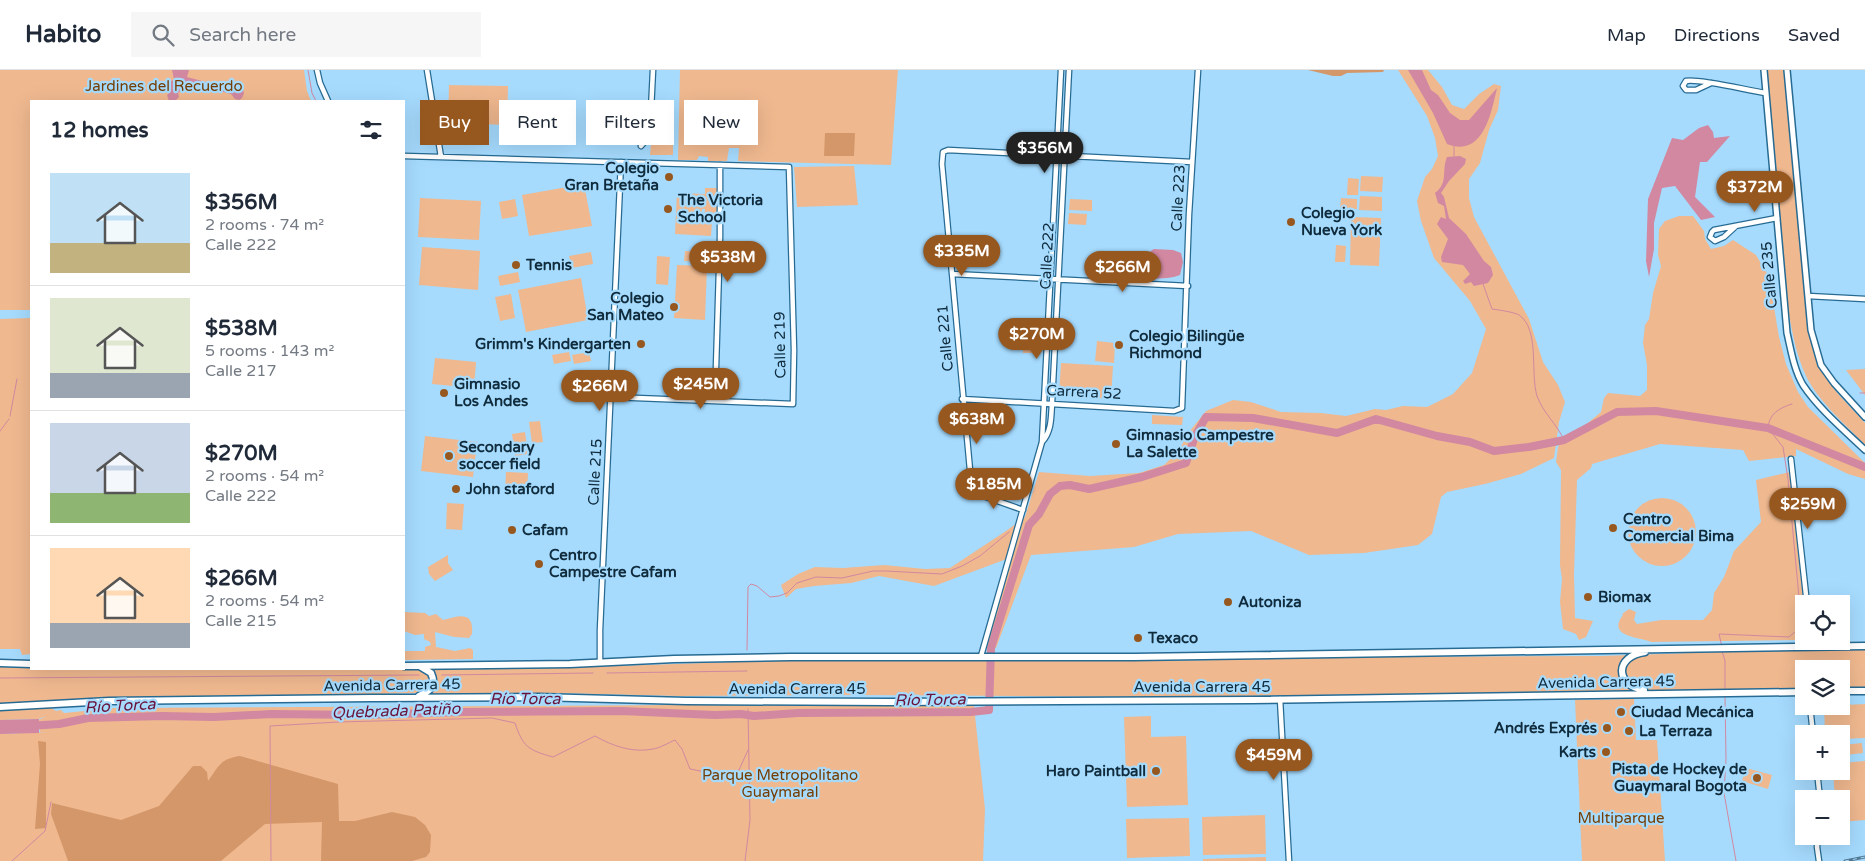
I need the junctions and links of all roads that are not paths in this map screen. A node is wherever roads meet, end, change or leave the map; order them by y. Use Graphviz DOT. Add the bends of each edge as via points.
graph roads {
  1 [pos="317,70"];
  2 [pos="427,70"];
  3 [pos="653,70"];
  4 [pos="1061,70"];
  5 [pos="1069,70"];
  6 [pos="1198,70"];
  7 [pos="1764,70"];
  8 [pos="1787,70"];
  9 [pos="1711,83"];
  10 [pos="1766,94"];
  11 [pos="328,100"];
  12 [pos="641,146"];
  13 [pos="1056,155"];
  14 [pos="1065,155"];
  15 [pos="405,156"];
  16 [pos="441,157"];
  17 [pos="621,162"];
  18 [pos="1192,162"];
  19 [pos="720,165"];
  20 [pos="1777,218"];
  21 [pos="1736,226"];
  22 [pos="952,274"];
  23 [pos="1049,279"];
  24 [pos="1059,280"];
  25 [pos="1188,286"];
  26 [pos="1808,296"];
  27 [pos="1865,299"];
  28 [pos="610,397"];
  29 [pos="962,399"];
  30 [pos="715,400"];
  31 [pos="1045,402"];
  32 [pos="1052,403"];
  33 [pos="1858,409"];
  34 [pos="1865,409"];
  35 [pos="1174,411"];
  36 [pos="1865,417"];
  37 [pos="1042,442"];
  38 [pos="1865,450"];
  39 [pos="1791,459"];
  40 [pos="1023,510"];
  41 [pos="1806,595"];
  42 [pos="1795,645"];
  43 [pos="1850,645"];
  44 [pos="1865,646"];
  45 [pos="1676,649"];
  46 [pos="981,656"];
  47 [pos="600,662"];
  48 [pos="0,663"];
  49 [pos="30,664"];
  50 [pos="415,665"];
  51 [pos="405,666"];
  52 [pos="1850,691"];
  53 [pos="1865,691"];
  54 [pos="1673,693"];
  55 [pos="1795,694"];
  56 [pos="416,698"];
  57 [pos="1280,699"];
  58 [pos="0,707"];
  59 [pos="1817,845"];
  60 [pos="1289,861"];
  61 [pos="1819,861"];
  1 -- 11 [label="street"];
  2 -- 16 [label="street"];
  3 -- 12 [label="street" via="649,137"];
  4 -- 13 [label="street, Calle 222"];
  5 -- 14 [label="street, Calle 222"];
  6 -- 18 [label="street, Calle 223"];
  7 -- 10 [label="main road, Calle 235"];
  8 -- 26 [label="main road"];
  9 -- 9 [label="street" via="1689,80 1683,86 1692,90"];
  9 -- 10 [label="street"];
  10 -- 20 [label="main road, Calle 235"];
  13 -- 14 [label="street"];
  13 -- 22 [label="street, Calle 221" via="943,152"];
  13 -- 23 [label="street, Calle 222"];
  14 -- 18 [label="street"];
  14 -- 24 [label="street, Calle 222"];
  15 -- 16 [label="street"];
  16 -- 17 [label="street"];
  17 -- 19 [label="street"];
  17 -- 28 [label="street, Calle 215"];
  18 -- 25 [label="street, Calle 223"];
  19 -- 30 [label="street"];
  19 -- 30 [label="street, Calle 219" via="789,168 793,404"];
  20 -- 21 [label="street"];
  20 -- 38 [label="main road, Calle 235" via="1787,333 1802,384"];
  21 -- 21 [label="street" via="1714,230 1710,237 1715,241 1720,239"];
  22 -- 23 [label="street"];
  22 -- 29 [label="street, Calle 221"];
  23 -- 24 [label="street"];
  23 -- 31 [label="street, Calle 222"];
  24 -- 25 [label="street"];
  24 -- 32 [label="street, Calle 222"];
  25 -- 35 [label="street, Calle 223" via="1183,404 1182,408"];
  26 -- 27 [label="street"];
  26 -- 33 [label="main road" via="1811,330 1821,365"];
  28 -- 30 [label="street"];
  28 -- 47 [label="street, Calle 215"];
  29 -- 31 [label="street, Carrera 52"];
  29 -- 40 [label="street, Calle 221" via="972,492"];
  31 -- 32 [label="street, Carrera 52"];
  31 -- 37 [label="street, Calle 222"];
  32 -- 35 [label="street, Carrera 52"];
  32 -- 37 [label="street, Calle 222" via="1051,426"];
  33 -- 34 [label="street"];
  33 -- 36 [label="main road"];
  37 -- 40 [label="street, Calle 222"];
  39 -- 41 [label="street"];
  40 -- 46 [label="street, Calle 222"];
  42 -- 45 [label="highway, Avenida Carrera 45"];
  43 -- 44 [label="highway, Avenida Carrera 45"];
  45 -- 46 [label="highway, Avenida Carrera 45" via="1134,657"];
  45 -- 54 [label="highway" via="1636,654 1628,658 1622,669 1631,687"];
  46 -- 47 [label="highway, Avenida Carrera 45" via="674,658"];
  47 -- 50 [label="highway, Avenida Carrera 45"];
  48 -- 49 [label="highway"];
  50 -- 51 [label="highway, Avenida Carrera 45"];
  50 -- 56 [label="highway" via="427,670 434,678 431,689"];
  52 -- 53 [label="highway"];
  54 -- 55 [label="highway, Avenida Carrera 45"];
  54 -- 57 [label="highway, Avenida Carrera 45"];
  56 -- 57 [label="highway, Avenida Carrera 45" via="538,696 764,702"];
  56 -- 58 [label="highway, Avenida Carrera 45" via="109,700"];
  57 -- 60 [label="street"];
  59 -- 61 [label="street"];
}
